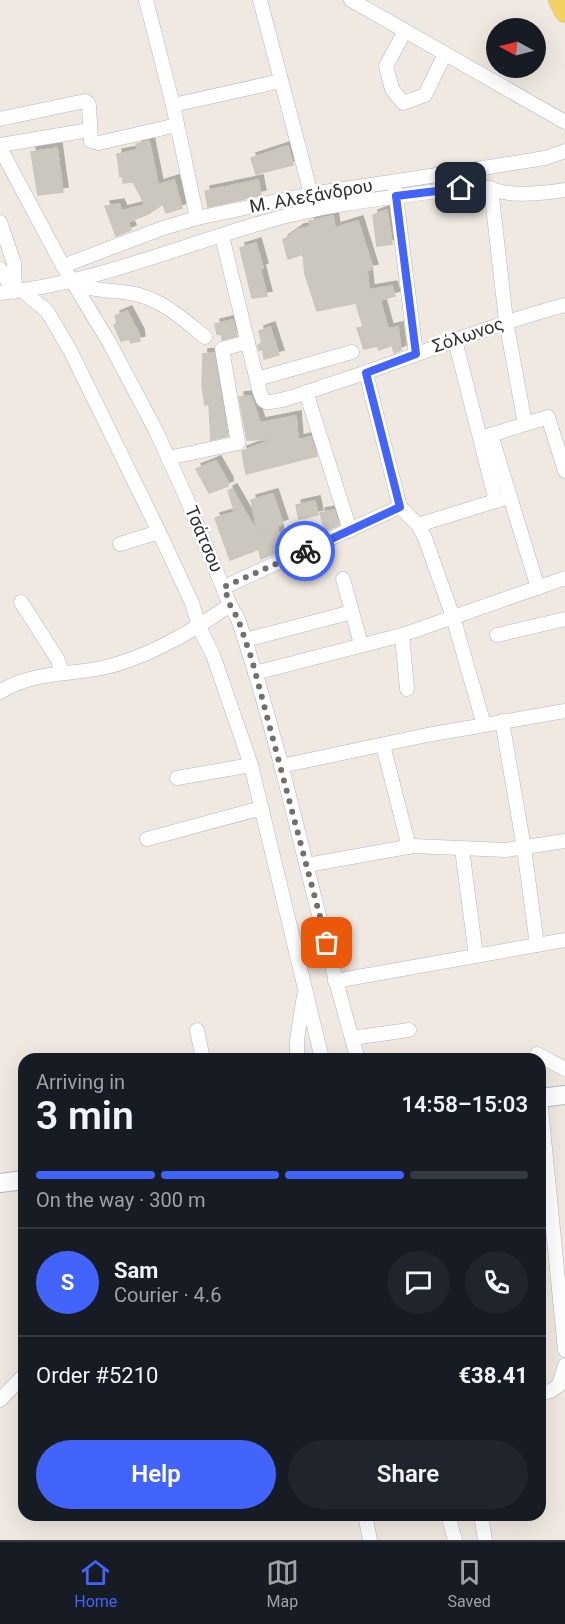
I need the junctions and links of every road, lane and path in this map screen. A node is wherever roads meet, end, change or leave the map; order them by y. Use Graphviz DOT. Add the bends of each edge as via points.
graph roads {
  1 [pos="146,0"];
  2 [pos="260,0"];
  3 [pos="351,0"];
  4 [pos="559,0"];
  5 [pos="565,12"];
  6 [pos="405,31"];
  7 [pos="445,54"];
  8 [pos="281,81"];
  9 [pos="173,105"];
  10 [pos="0,118"];
  11 [pos="565,122"];
  12 [pos="177,125"];
  13 [pos="89,130"];
  14 [pos="0,146"];
  15 [pos="565,152"];
  16 [pos="394,182"];
  17 [pos="491,188"];
  18 [pos="565,190"];
  19 [pos="311,194"];
  20 [pos="396,196"];
  21 [pos="197,218"];
  22 [pos="0,222"];
  23 [pos="222,236"];
  24 [pos="63,266"];
  25 [pos="0,268"];
  26 [pos="71,280"];
  27 [pos="19,291"];
  28 [pos="0,293"];
  29 [pos="565,305"];
  30 [pos="506,321"];
  31 [pos="205,337"];
  32 [pos="454,340"];
  33 [pos="248,342"];
  34 [pos="416,354"];
  35 [pos="362,374"];
  36 [pos="257,379"];
  37 [pos="306,392"];
  38 [pos="525,424"];
  39 [pos="485,436"];
  40 [pos="168,458"];
  41 [pos="565,471"];
  42 [pos="510,496"];
  43 [pos="496,501"];
  44 [pos="400,507"];
  45 [pos="418,525"];
  46 [pos="350,530"];
  47 [pos="159,532"];
  48 [pos="120,544"];
  49 [pos="565,578"];
  50 [pos="343,579"];
  51 [pos="224,587"];
  52 [pos="537,588"];
  53 [pos="21,602"];
  54 [pos="230,605"];
  55 [pos="352,612"];
  56 [pos="453,617"];
  57 [pos="565,619"];
  58 [pos="199,627"];
  59 [pos="402,635"];
  60 [pos="497,635"];
  61 [pos="245,640"];
  62 [pos="361,644"];
  63 [pos="62,673"];
  64 [pos="255,673"];
  65 [pos="407,689"];
  66 [pos="0,692"];
  67 [pos="565,711"];
  68 [pos="502,721"];
  69 [pos="484,725"];
  70 [pos="383,745"];
  71 [pos="251,765"];
  72 [pos="281,766"];
  73 [pos="177,778"];
  74 [pos="262,808"];
  75 [pos="147,839"];
  76 [pos="565,841"];
  77 [pos="409,847"];
  78 [pos="524,848"];
  79 [pos="462,849"];
  80 [pos="307,865"];
  81 [pos="565,940"];
  82 [pos="537,945"];
  83 [pos="476,956"];
  84 [pos="336,981"];
  85 [pos="305,988"];
  86 [pos="196,1030"];
  87 [pos="409,1030"];
  88 [pos="352,1038"];
  89 [pos="201,1053"];
  90 [pos="297,1053"];
  91 [pos="321,1053"];
  92 [pos="356,1053"];
  93 [pos="546,1059"];
  94 [pos="565,1069"];
  95 [pos="565,1095"];
  96 [pos="546,1097"];
  97 [pos="546,1158"];
  98 [pos="18,1181"];
  99 [pos="0,1183"];
  100 [pos="565,1350"];
  101 [pos="565,1365"];
  102 [pos="18,1381"];
  103 [pos="546,1392"];
  104 [pos="0,1400"];
  105 [pos="366,1521"];
  106 [pos="450,1521"];
  107 [pos="482,1521"];
  108 [pos="370,1540"];
  109 [pos="455,1540"];
  110 [pos="485,1540"];
  1 -- 9 [label="street"];
  2 -- 8 [label="street"];
  3 -- 6 [label="street"];
  4 -- 5 [label="main road"];
  6 -- 7 [label="street"];
  6 -- 7 [label="street" via="386,66 392,89 403,103 425,95"];
  7 -- 11 [label="street"];
  8 -- 9 [label="street"];
  8 -- 19 [label="street"];
  9 -- 12 [label="street"];
  10 -- 13 [label="street" via="85,101 89,106"];
  12 -- 13 [label="street" via="99,143 91,141"];
  12 -- 21 [label="street"];
  13 -- 14 [label="street"];
  14 -- 24 [label="street, Τσάτσου"];
  15 -- 16 [label="street, Μ. Αλεξάνδρου"];
  16 -- 19 [label="street, Μ. Αλεξάνδρου"];
  16 -- 20 [label="street"];
  17 -- 18 [label="street, Μ. Αλεξάνδρου" via="518,193"];
  17 -- 20 [label="street, Μ. Αλεξάνδρου" via="475,186"];
  17 -- 30 [label="street"];
  19 -- 21 [label="street, Μ. Αλεξάνδρου"];
  20 -- 23 [label="street, Μ. Αλεξάνδρου" via="304,211"];
  20 -- 34 [label="street"];
  21 -- 24 [label="street, Μ. Αλεξάνδρου"];
  22 -- 27 [label="street"];
  23 -- 26 [label="street, Μ. Αλεξάνδρου"];
  23 -- 33 [label="street"];
  24 -- 26 [label="street, Τσάτσου"];
  25 -- 27 [label="street"];
  26 -- 27 [label="street, Μ. Αλεξάνδρου"];
  26 -- 31 [label="street" via="86,287 150,299"];
  26 -- 40 [label="street, Τσάτσου" via="109,342"];
  27 -- 28 [label="street, Μ. Αλεξάνδρου"];
  27 -- 47 [label="street" via="48,311"];
  29 -- 30 [label="street, Σόλωνος"];
  30 -- 32 [label="street, Σόλωνος"];
  30 -- 38 [label="street"];
  32 -- 34 [label="street, Σόλωνος"];
  32 -- 39 [label="street"];
  33 -- 36 [label="street"];
  33 -- 40 [label="street" via="222,350 238,443"];
  34 -- 35 [label="street, Σόλωνος"];
  35 -- 36 [label="street" via="350,346"];
  35 -- 37 [label="street, Σόλωνος"];
  35 -- 44 [label="street"];
  36 -- 37 [label="street, Σόλωνος" via="263,400 269,402"];
  37 -- 46 [label="street"];
  38 -- 39 [label="street"];
  38 -- 41 [label="street" via="548,417"];
  39 -- 42 [label="street"];
  39 -- 43 [label="street"];
  40 -- 51 [label="street, Τσάτσου"];
  42 -- 43 [label="street"];
  42 -- 52 [label="street"];
  43 -- 45 [label="street"];
  44 -- 45 [label="street"];
  44 -- 46 [label="street"];
  45 -- 56 [label="street"];
  46 -- 51 [label="street"];
  47 -- 48 [label="street"];
  47 -- 58 [label="street"];
  49 -- 52 [label="street"];
  50 -- 55 [label="street"];
  51 -- 54 [label="street, Τσάτσου"];
  52 -- 56 [label="street"];
  53 -- 63 [label="street" via="58,660"];
  54 -- 58 [label="street"];
  54 -- 61 [label="street, Τσάτσου"];
  55 -- 61 [label="street"];
  55 -- 62 [label="street"];
  56 -- 59 [label="street"];
  56 -- 69 [label="street"];
  57 -- 60 [label="street"];
  58 -- 63 [label="street" via="126,661"];
  58 -- 71 [label="street" via="213,654"];
  59 -- 62 [label="street"];
  59 -- 65 [label="street"];
  61 -- 64 [label="street, Τσάτσου"];
  62 -- 64 [label="street"];
  63 -- 66 [label="street"];
  64 -- 72 [label="street, Τσάτσου"];
  67 -- 68 [label="street"];
  68 -- 69 [label="street"];
  68 -- 78 [label="street"];
  69 -- 70 [label="street"];
  70 -- 72 [label="street"];
  70 -- 77 [label="street"];
  71 -- 73 [label="street"];
  71 -- 74 [label="street"];
  72 -- 80 [label="street, Τσάτσου"];
  74 -- 75 [label="street"];
  74 -- 85 [label="street"];
  76 -- 78 [label="street"];
  77 -- 79 [label="street"];
  77 -- 80 [label="street"];
  78 -- 79 [label="street"];
  78 -- 82 [label="street"];
  79 -- 83 [label="street"];
  80 -- 84 [label="street, Τσάτσου"];
  81 -- 82 [label="street"];
  82 -- 83 [label="street"];
  83 -- 84 [label="street"];
  84 -- 88 [label="street, Τσάτσου"];
  85 -- 90 [label="street"];
  85 -- 91 [label="street"];
  86 -- 89 [label="street"];
  87 -- 88 [label="street"];
  88 -- 92 [label="street, Τσάτσου"];
  93 -- 94 [label="street"];
  95 -- 96 [label="street"];
  97 -- 100 [label="street"];
  98 -- 99 [label="street"];
  101 -- 103 [label="street" via="559,1385"];
  102 -- 104 [label="street"];
  105 -- 108 [label="street"];
  106 -- 109 [label="street"];
  107 -- 110 [label="street"];
}
